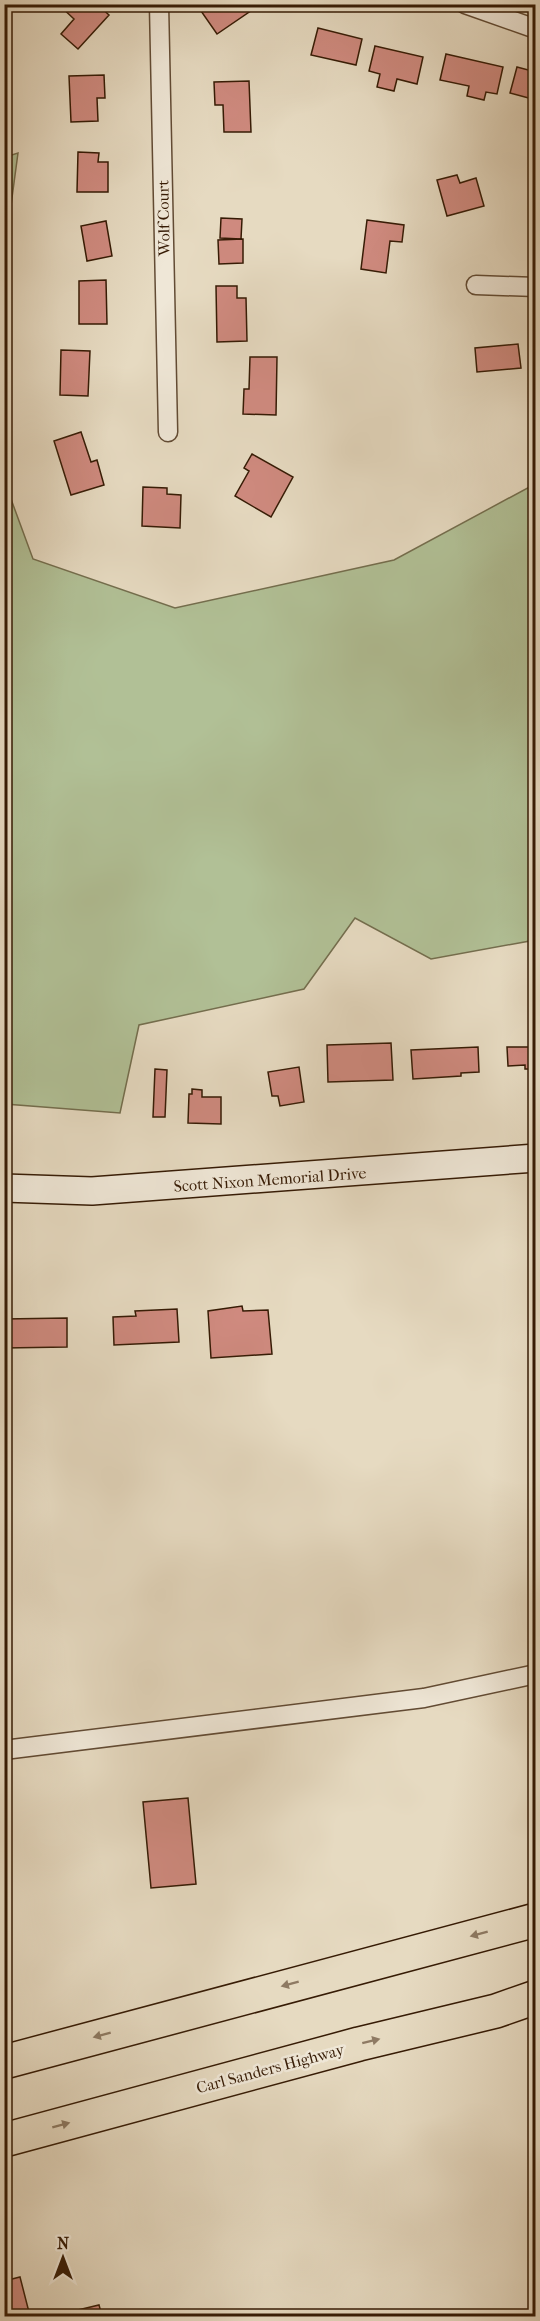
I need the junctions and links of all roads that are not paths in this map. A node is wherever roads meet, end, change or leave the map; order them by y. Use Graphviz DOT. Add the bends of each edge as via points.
graph roads {
  1 [pos="159,4"];
  2 [pos="465,4"];
  3 [pos="536,28"];
  4 [pos="476,285"];
  5 [pos="536,287"];
  6 [pos="168,432"];
  7 [pos="536,1158"];
  8 [pos="4,1188"];
  9 [pos="536,1674"];
  10 [pos="4,1750"];
  11 [pos="536,1920"];
  12 [pos="536,1997"];
  13 [pos="536,2005"];
  14 [pos="495,2011"];
  15 [pos="4,2062"];
  16 [pos="4,2140"];
  1 -- 6 [label="street, Wolf Court"];
  2 -- 3 [label="street"];
  4 -- 5 [label="street"];
  7 -- 8 [label="main road, Scott Nixon Memorial Drive" via="92,1191"];
  9 -- 10 [label="street" via="424,1698"];
  11 -- 15 [label="highway, one-way"];
  12 -- 14 [label="highway, Carl Sanders Highway"];
  13 -- 14 [label="highway"];
  16 -- 14 [label="highway, Carl Sanders Highway, one-way"];
}
